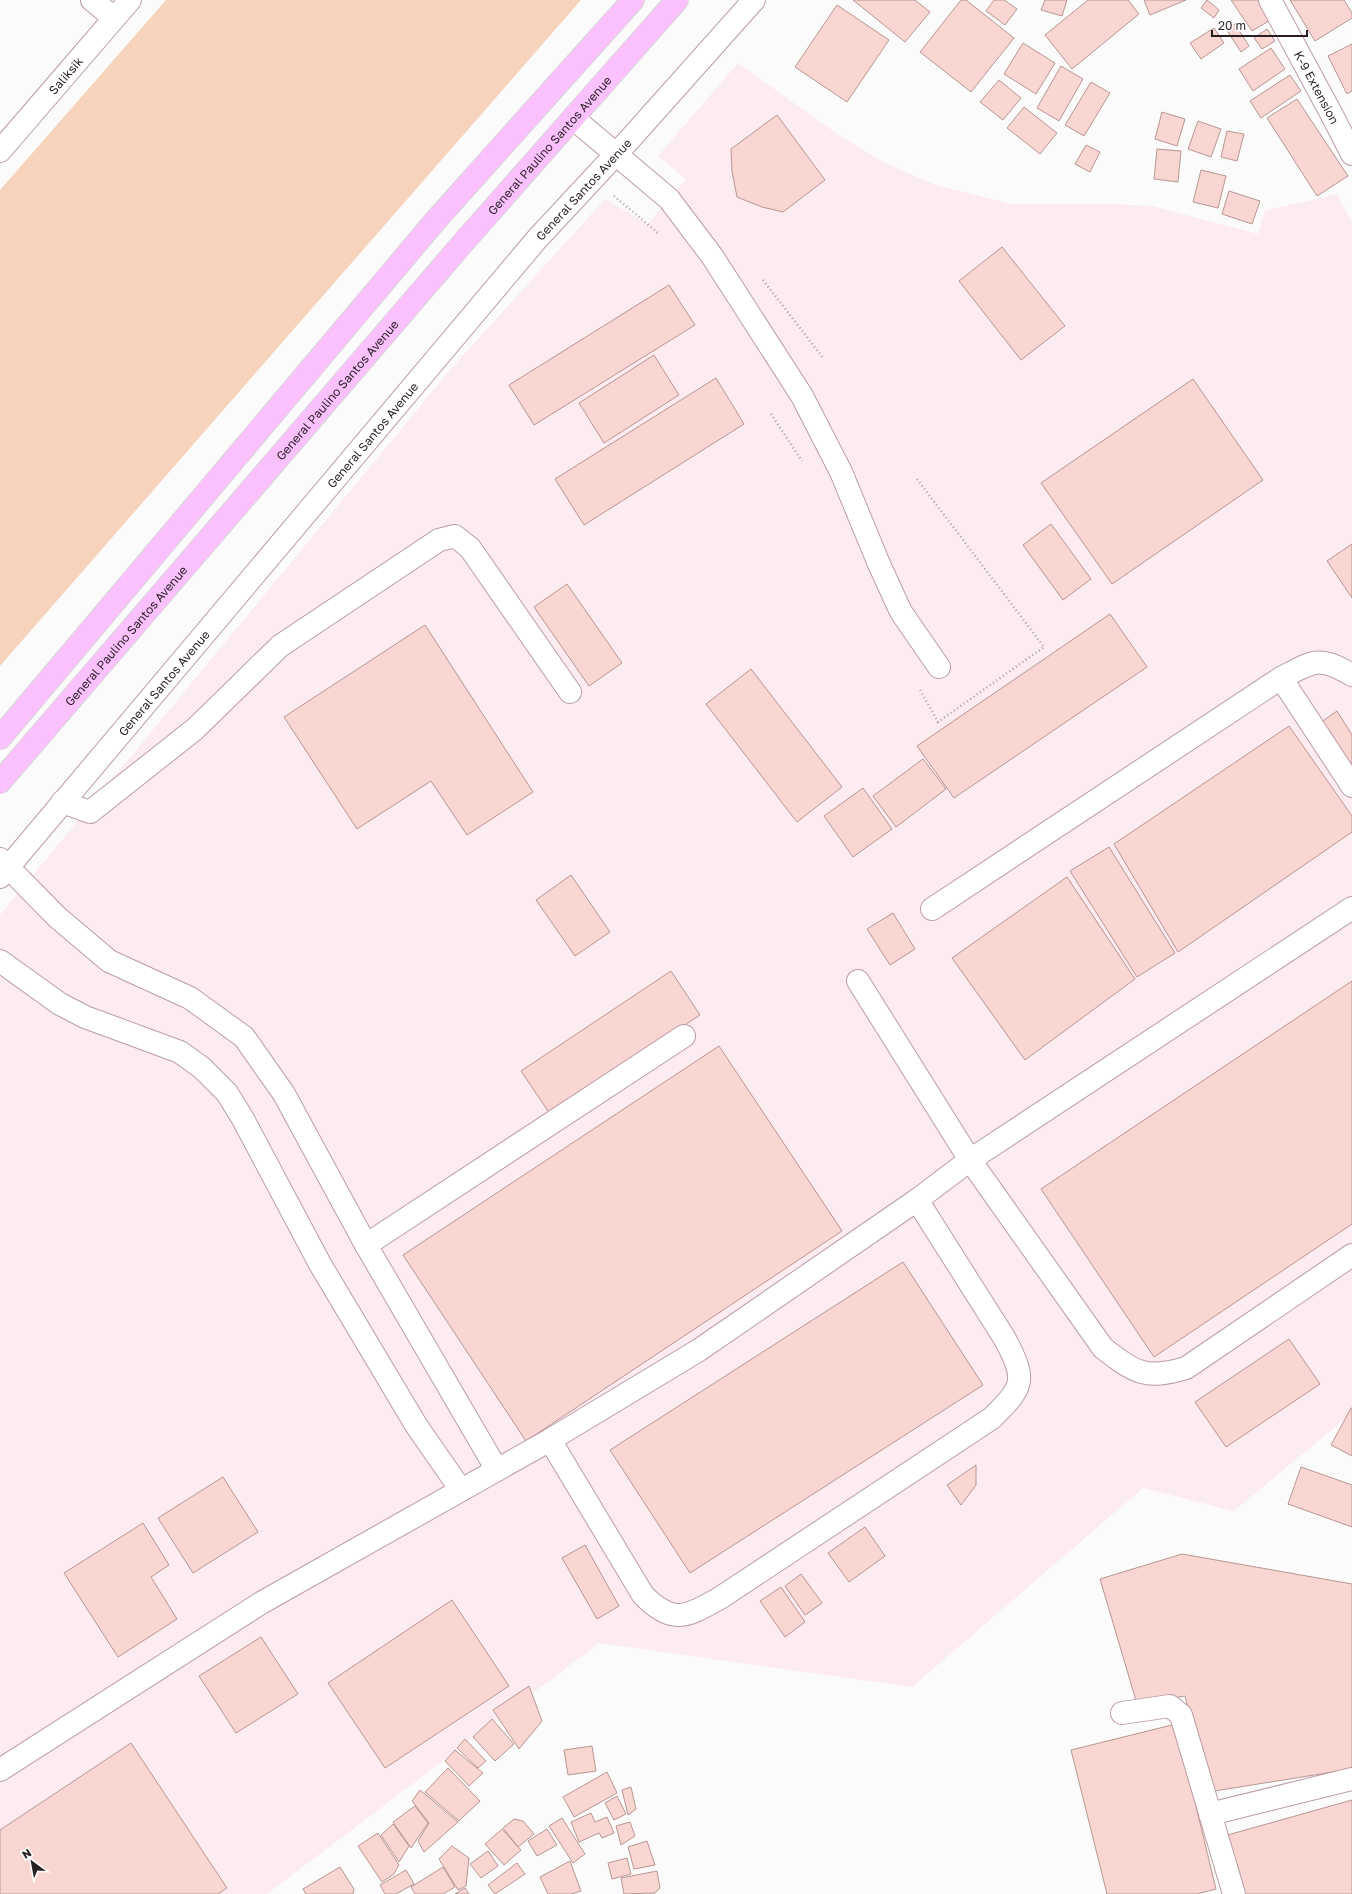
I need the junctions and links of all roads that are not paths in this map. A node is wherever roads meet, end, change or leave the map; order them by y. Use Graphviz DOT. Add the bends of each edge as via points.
graph roads {
  1 [pos="92,0"];
  2 [pos="130,0"];
  3 [pos="633,0"];
  4 [pos="677,0"];
  5 [pos="754,0"];
  6 [pos="1270,0"];
  7 [pos="114,18"];
  8 [pos="573,118"];
  9 [pos="0,150"];
  10 [pos="614,154"];
  11 [pos="1352,154"];
  12 [pos="939,667"];
  13 [pos="1352,675"];
  14 [pos="1281,678"];
  15 [pos="570,692"];
  16 [pos="0,738"];
  17 [pos="0,782"];
  18 [pos="1352,786"];
  19 [pos="62,802"];
  20 [pos="3,868"];
  21 [pos="1352,908"];
  22 [pos="932,909"];
  23 [pos="0,961"];
  24 [pos="858,981"];
  25 [pos="684,1036"];
  26 [pos="970,1160"];
  27 [pos="917,1200"];
  28 [pos="366,1245"];
  29 [pos="1352,1256"];
  30 [pos="550,1440"];
  31 [pos="497,1470"];
  32 [pos="461,1490"];
  33 [pos="1122,1713"];
  34 [pos="0,1770"];
  35 [pos="1352,1779"];
  36 [pos="1210,1814"];
  37 [pos="1234,1894"];
  1 -- 7 [label="street"];
  2 -- 7 [label="street, Saliksik"];
  3 -- 16 [label="main road" via="436,220"];
  4 -- 8 [label="main road, General Paulino Santos Avenue"];
  5 -- 10 [label="street, General Santos Avenue"];
  6 -- 11 [label="street, K-9 Extension"];
  7 -- 9 [label="street, Saliksik"];
  8 -- 10 [label="street"];
  8 -- 17 [label="main road, General Paulino Santos Avenue"];
  10 -- 12 [label="street" via="669,200 712,256 802,396 841,472 901,612"];
  10 -- 19 [label="street, General Santos Avenue" via="537,239"];
  13 -- 14 [label="street" via="1320,661"];
  14 -- 18 [label="street"];
  14 -- 22 [label="street"];
  15 -- 19 [label="street" via="470,548 455,536 439,540 280,646 194,729 90,812"];
  19 -- 20 [label="street, General Santos Avenue"];
  20 -- 28 [label="street" via="109,961 190,998 244,1036 284,1094"];
  21 -- 26 [label="street"];
  23 -- 32 [label="street" via="60,1004 85,1017 180,1052 202,1068 227,1093 324,1271 416,1425"];
  24 -- 26 [label="street"];
  25 -- 28 [label="street"];
  26 -- 27 [label="street"];
  26 -- 29 [label="street" via="1103,1348 1124,1364 1144,1373 1165,1374 1186,1368"];
  27 -- 30 [label="street" via="699,1350"];
  27 -- 30 [label="street" via="1005,1340 1016,1360 1021,1380 1011,1398 992,1418 726,1594 697,1611 678,1616 666,1614 655,1607 644,1595"];
  28 -- 31 [label="street"];
  30 -- 31 [label="street"];
  31 -- 32 [label="street"];
  32 -- 34 [label="street" via="261,1602"];
  33 -- 36 [label="street" via="1170,1706 1181,1715"];
  35 -- 36 [label="street"];
  36 -- 37 [label="street"];
}
